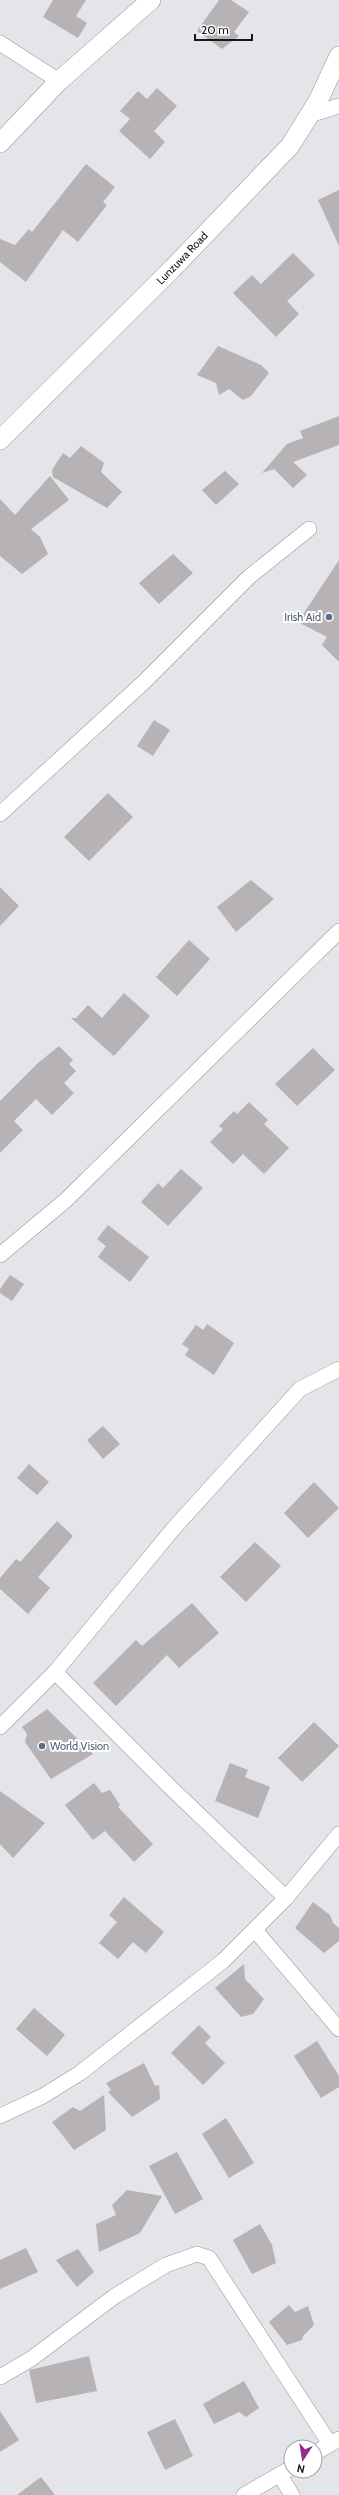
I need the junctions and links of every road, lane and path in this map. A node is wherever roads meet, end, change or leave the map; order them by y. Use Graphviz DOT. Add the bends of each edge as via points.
graph roads {
  1 [pos="151,0"];
  2 [pos="0,43"];
  3 [pos="339,56"];
  4 [pos="59,81"];
  5 [pos="339,106"];
  6 [pos="309,115"];
  7 [pos="0,143"];
  8 [pos="0,440"];
  9 [pos="309,529"];
  10 [pos="0,814"];
  11 [pos="339,932"];
  12 [pos="0,1255"];
  13 [pos="339,1369"];
  14 [pos="55,1672"];
  15 [pos="0,1726"];
  16 [pos="339,1834"];
  17 [pos="286,1898"];
  18 [pos="255,1930"];
  19 [pos="339,2029"];
  20 [pos="0,2116"];
  21 [pos="0,2377"];
  22 [pos="334,2441"];
  23 [pos="323,2448"];
  24 [pos="283,2472"];
  25 [pos="287,2479"];
  26 [pos="244,2495"];
  27 [pos="292,2495"];
  1 -- 4 [label="street"];
  2 -- 4 [label="street"];
  3 -- 6 [label="street, Lunzuwa Road"];
  4 -- 7 [label="street"];
  5 -- 6 [label="street"];
  6 -- 8 [label="street, Lunzuwa Road" via="290,146 173,268"];
  9 -- 10 [label="street" via="249,577 144,682"];
  11 -- 12 [label="street" via="66,1200"];
  13 -- 14 [label="street" via="300,1389 174,1528"];
  14 -- 15 [label="street"];
  14 -- 17 [label="street"];
  16 -- 17 [label="street"];
  17 -- 18 [label="street"];
  18 -- 19 [label="street"];
  18 -- 20 [label="street" via="223,1961 80,2073 43,2096"];
  21 -- 22 [label="street" via="31,2359 115,2296 166,2265 196,2254 209,2258"];
  22 -- 23 [label="street"];
  24 -- 26 [label="street"];
  25 -- 27 [label="street"];
}
